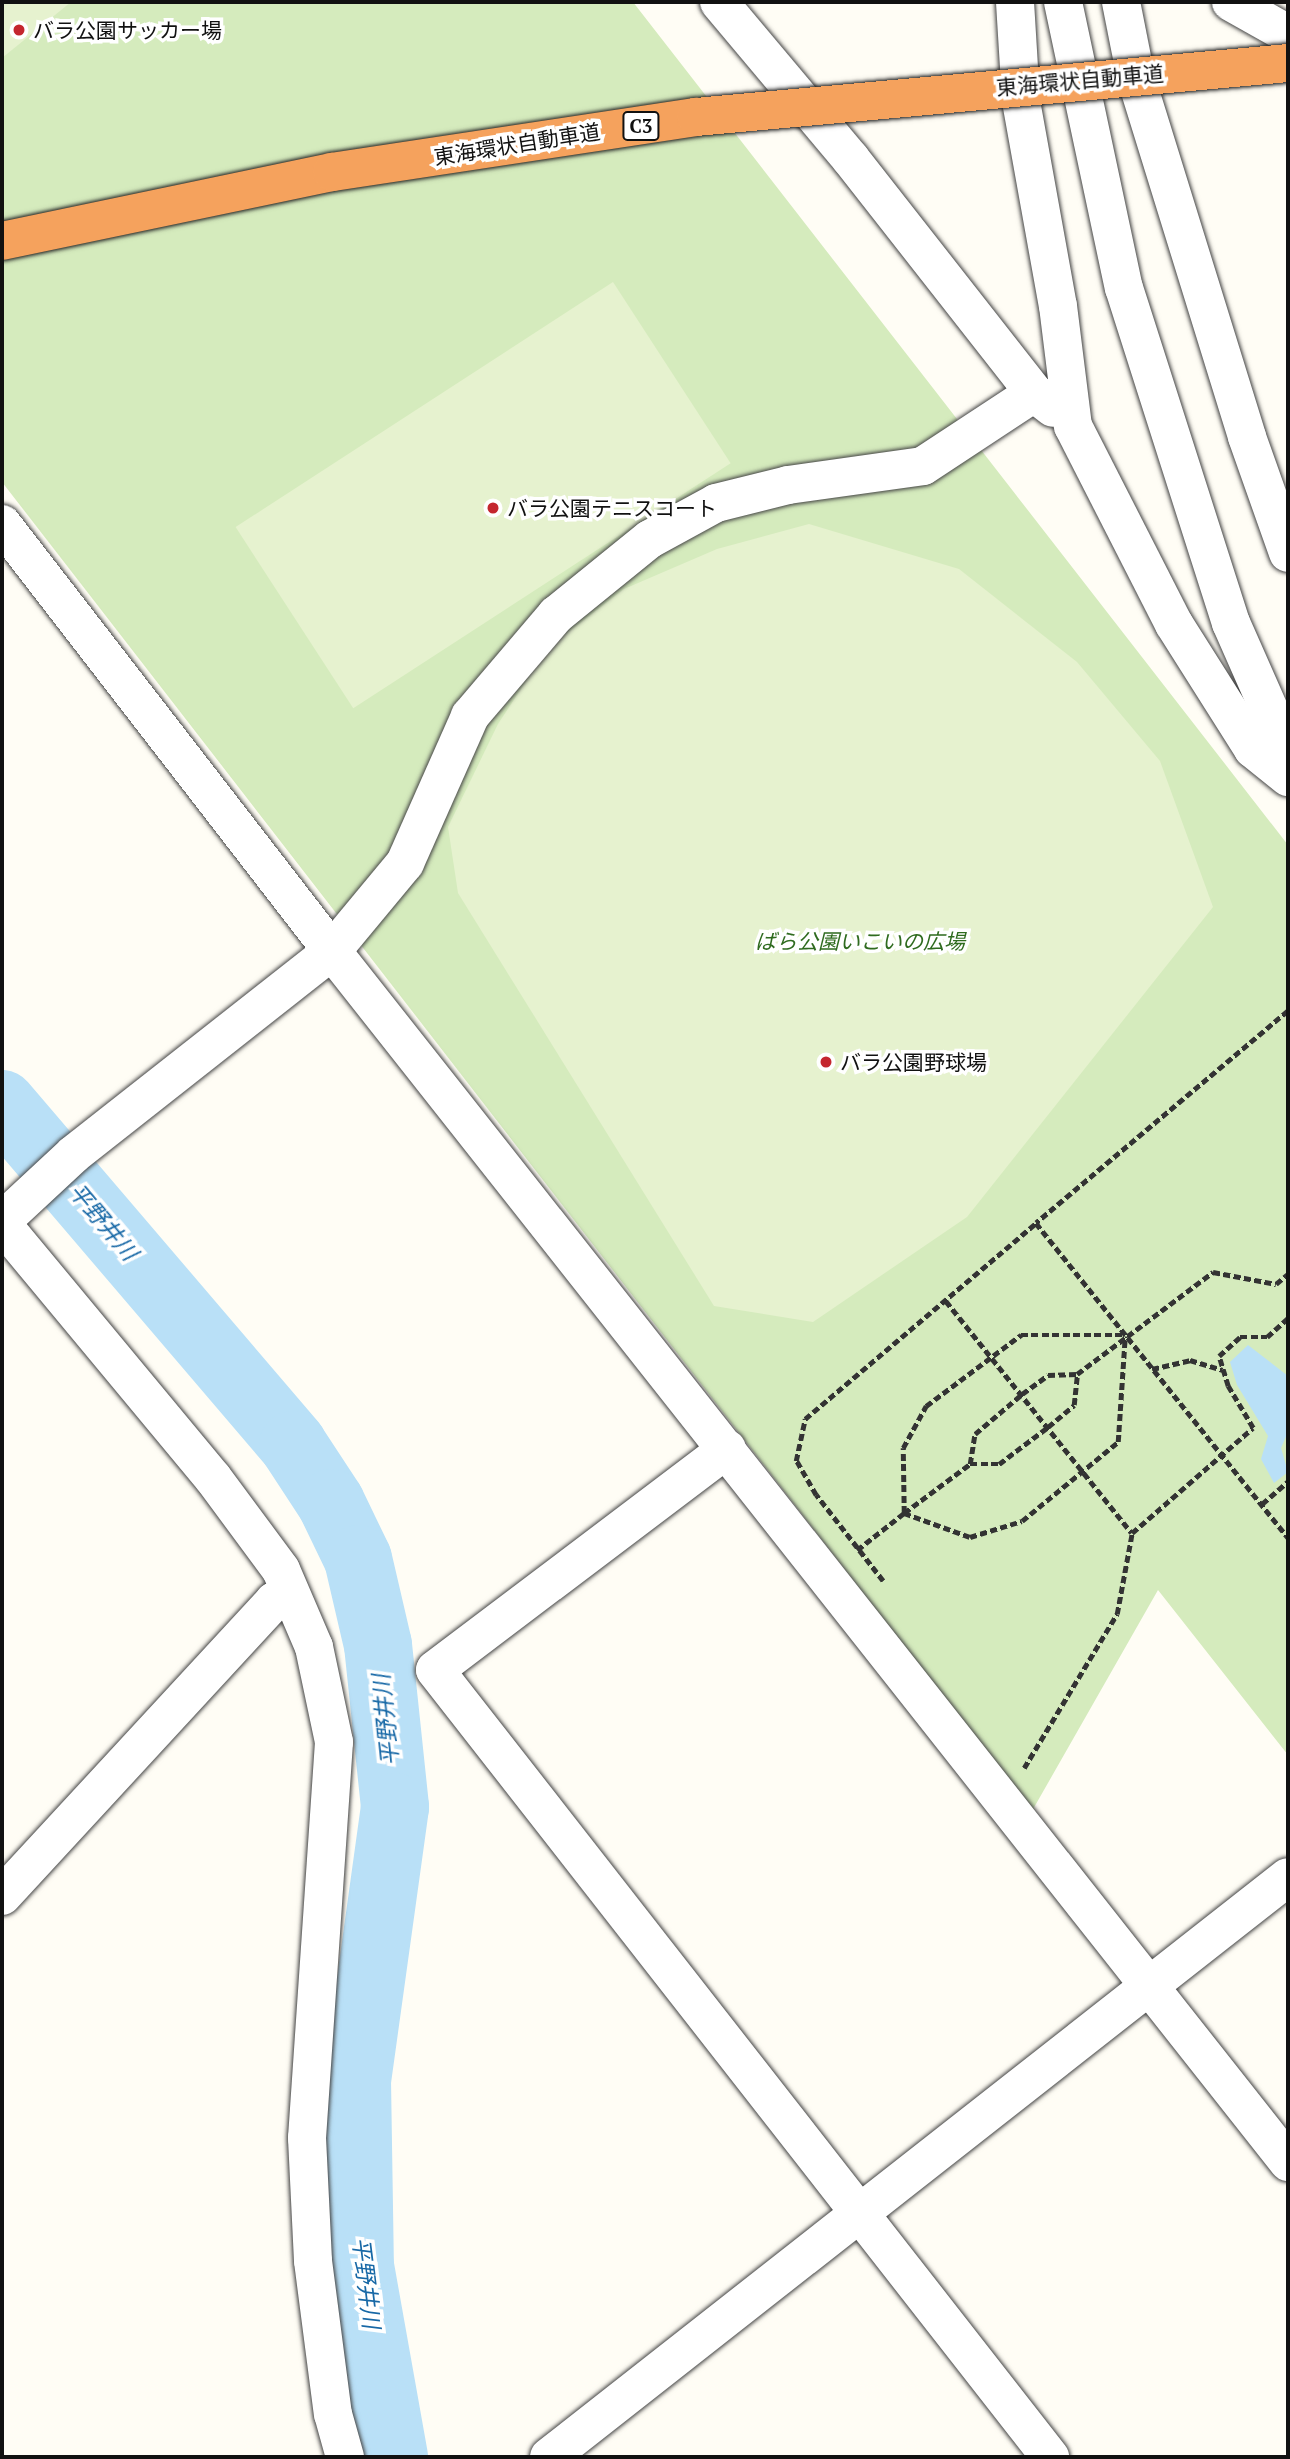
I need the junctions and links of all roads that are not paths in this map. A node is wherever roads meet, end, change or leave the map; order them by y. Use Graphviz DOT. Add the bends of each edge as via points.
graph roads {
  1 [pos="719,2"];
  2 [pos="1015,2"];
  3 [pos="1063,2"];
  4 [pos="1121,2"];
  5 [pos="1231,2"];
  6 [pos="1288,34"];
  7 [pos="1288,62"];
  8 [pos="2,241"];
  9 [pos="1034,393"];
  10 [pos="1073,426"];
  11 [pos="2,524"];
  12 [pos="1288,553"];
  13 [pos="1288,752"];
  14 [pos="1288,777"];
  15 [pos="332,951"];
  16 [pos="6,1218"];
  17 [pos="727,1449"];
  18 [pos="290,1592"];
  19 [pos="1288,1877"];
  20 [pos="2,1896"];
  21 [pos="1149,1986"];
  22 [pos="1288,2162"];
  23 [pos="860,2212"];
  24 [pos="345,2457"];
  25 [pos="549,2457"];
  26 [pos="1050,2457"];
  1 -- 9 [label="street" via="850,158"];
  2 -- 10 [label="street" via="1021,101 1058,306"];
  3 -- 13 [label="street" via="1124,288 1231,623"];
  4 -- 12 [label="street" via="1140,91 1247,437"];
  5 -- 6 [label="street"];
  7 -- 8 [label="highway, 東海環状自動車道 / C3, bridge" via="696,117 332,172"];
  9 -- 10 [label="street"];
  9 -- 15 [label="street" via="923,466 788,485 716,503 650,539 556,615 470,716 405,863"];
  10 -- 14 [label="street" via="1174,624 1253,749"];
  11 -- 15 [label="street"];
  15 -- 16 [label="street" via="74,1154"];
  15 -- 17 [label="street"];
  16 -- 18 [label="street" via="213,1478 281,1570"];
  17 -- 21 [label="street"];
  17 -- 23 [label="street" via="435,1670"];
  18 -- 20 [label="street" via="274,1601"];
  18 -- 24 [label="street" via="314,1647 334,1742 307,2138 313,2261 332,2414"];
  19 -- 21 [label="street"];
  21 -- 22 [label="street"];
  21 -- 23 [label="street"];
  23 -- 25 [label="street"];
  23 -- 26 [label="street"];
}
